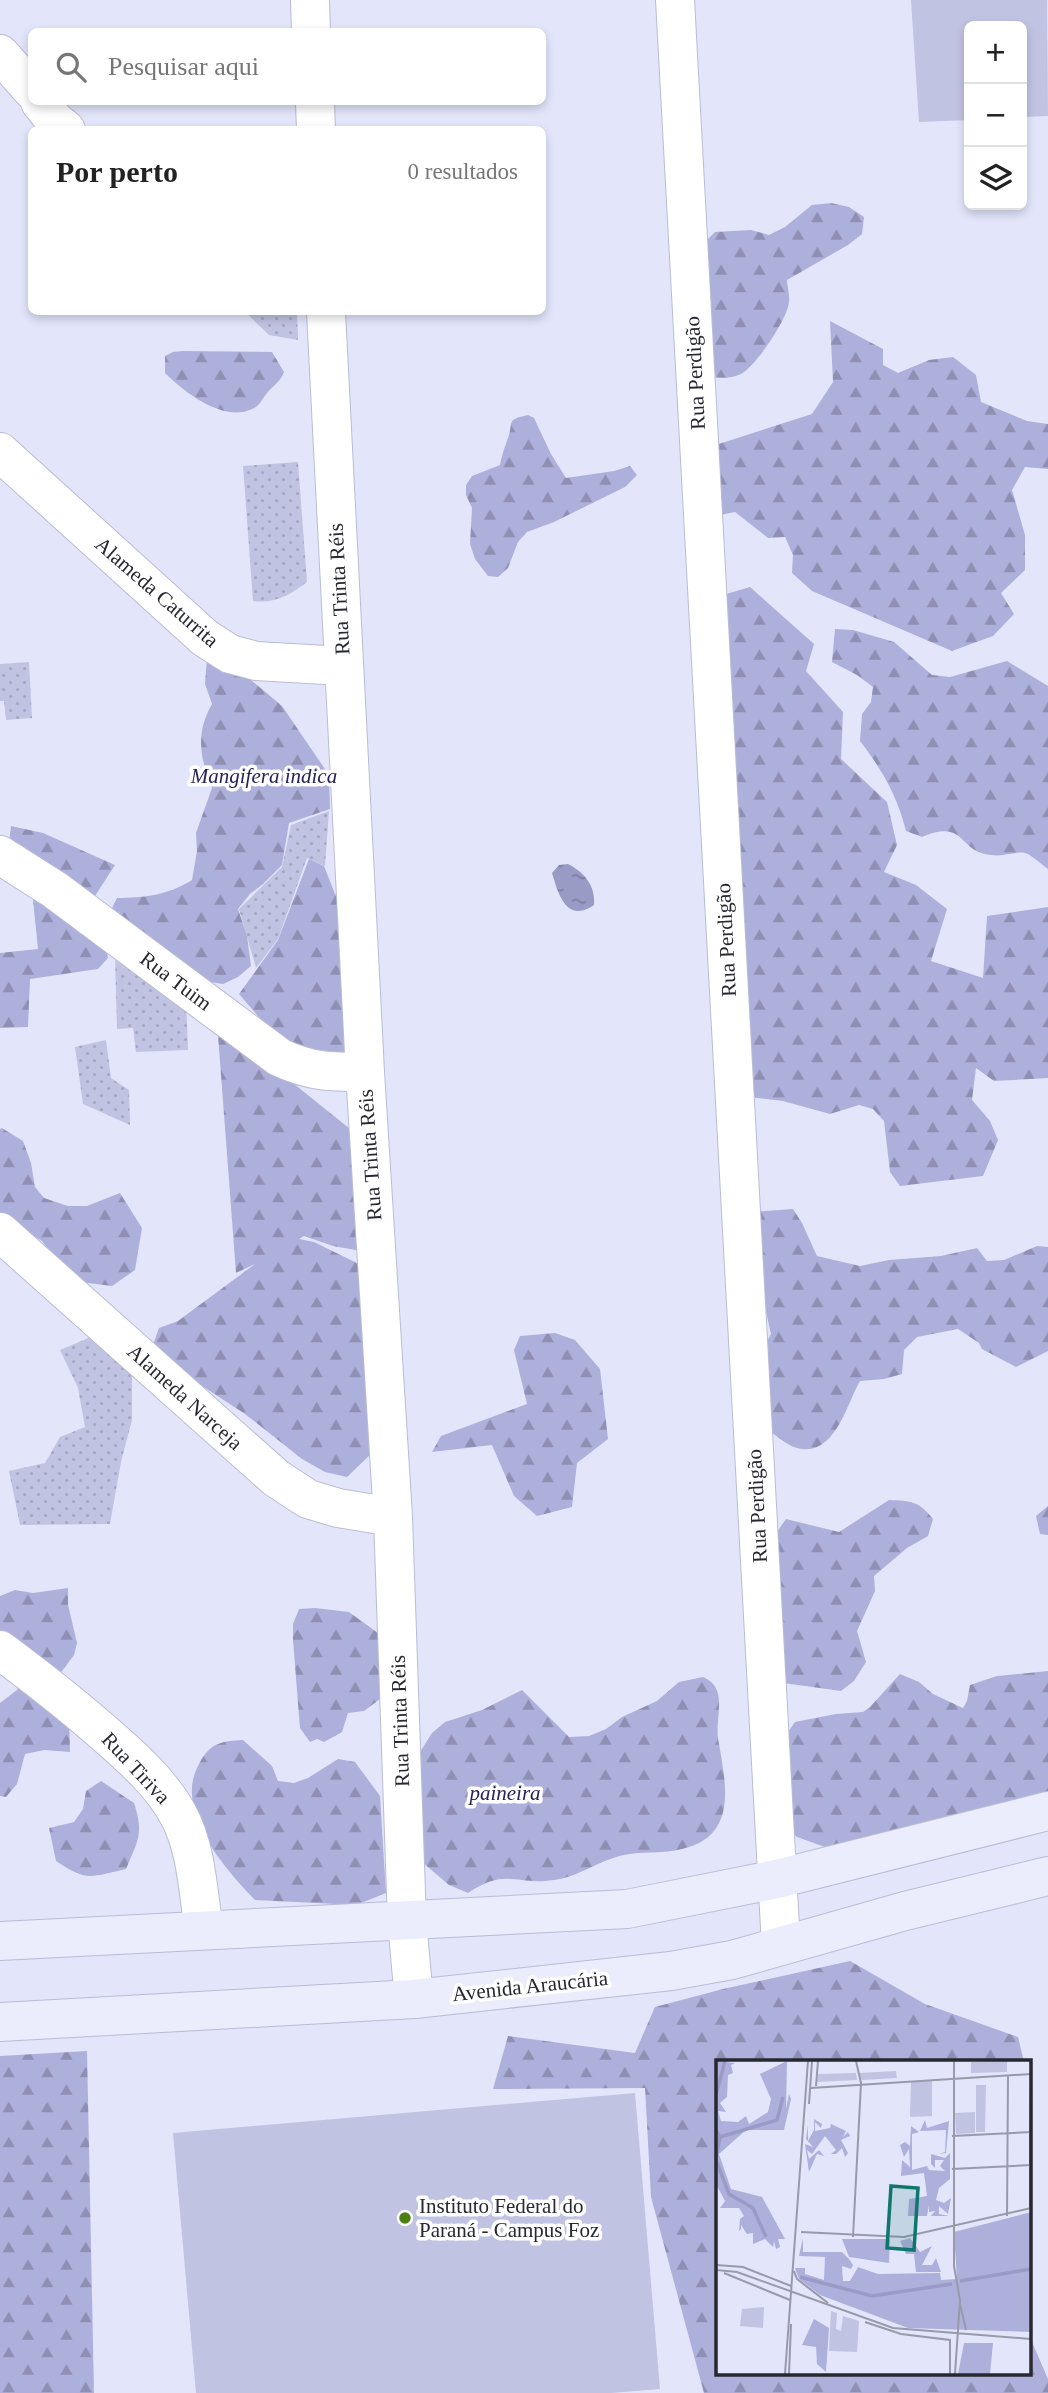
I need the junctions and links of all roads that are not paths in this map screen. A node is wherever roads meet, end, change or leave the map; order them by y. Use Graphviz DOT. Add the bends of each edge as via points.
graph roads {
  1 [pos="310,0"];
  2 [pos="675,0"];
  3 [pos="312,28"];
  4 [pos="0,54"];
  5 [pos="28,86"];
  6 [pos="42,105"];
  7 [pos="315,105"];
  8 [pos="61,126"];
  9 [pos="316,126"];
  10 [pos="326,315"];
  11 [pos="0,452"];
  12 [pos="343,666"];
  13 [pos="0,855"];
  14 [pos="365,1072"];
  15 [pos="0,1232"];
  16 [pos="393,1517"];
  17 [pos="0,1650"];
  18 [pos="1048,1811"];
  19 [pos="1048,1876"];
  20 [pos="777,1879"];
  21 [pos="407,1922"];
  22 [pos="204,1930"];
  23 [pos="0,1941"];
  24 [pos="781,1946"];
  25 [pos="414,1999"];
  26 [pos="0,2022"];
  1 -- 3 [label="street"];
  2 -- 20 [label="street, Rua Perdigão"];
  4 -- 5 [label="street"];
  6 -- 8 [label="street"];
  7 -- 9 [label="street"];
  10 -- 12 [label="street, Rua Trinta Réis"];
  11 -- 12 [label="street, Alameda Caturrita" via="205,638 230,654 256,661"];
  12 -- 14 [label="street, Rua Trinta Réis"];
  13 -- 14 [label="street, Rua Tuim" via="55,890 279,1057 321,1072"];
  14 -- 16 [label="street, Rua Trinta Réis"];
  15 -- 16 [label="street, Alameda Narceja" via="276,1478 308,1499"];
  16 -- 21 [label="street, Rua Trinta Réis"];
  17 -- 22 [label="street, Rua Tiriva" via="72,1704 159,1787 179,1816 192,1849"];
  18 -- 20 [label="street"];
  19 -- 24 [label="street, Avenida Araucária"];
  20 -- 21 [label="street" via="627,1909"];
  20 -- 24 [label="street, Rua Perdigão"];
  21 -- 22 [label="street"];
  21 -- 25 [label="street, Rua Trinta Réis"];
  22 -- 23 [label="street"];
  24 -- 25 [label="street, Avenida Araucária" via="671,1971"];
  25 -- 26 [label="street, Avenida Araucária"];
}
